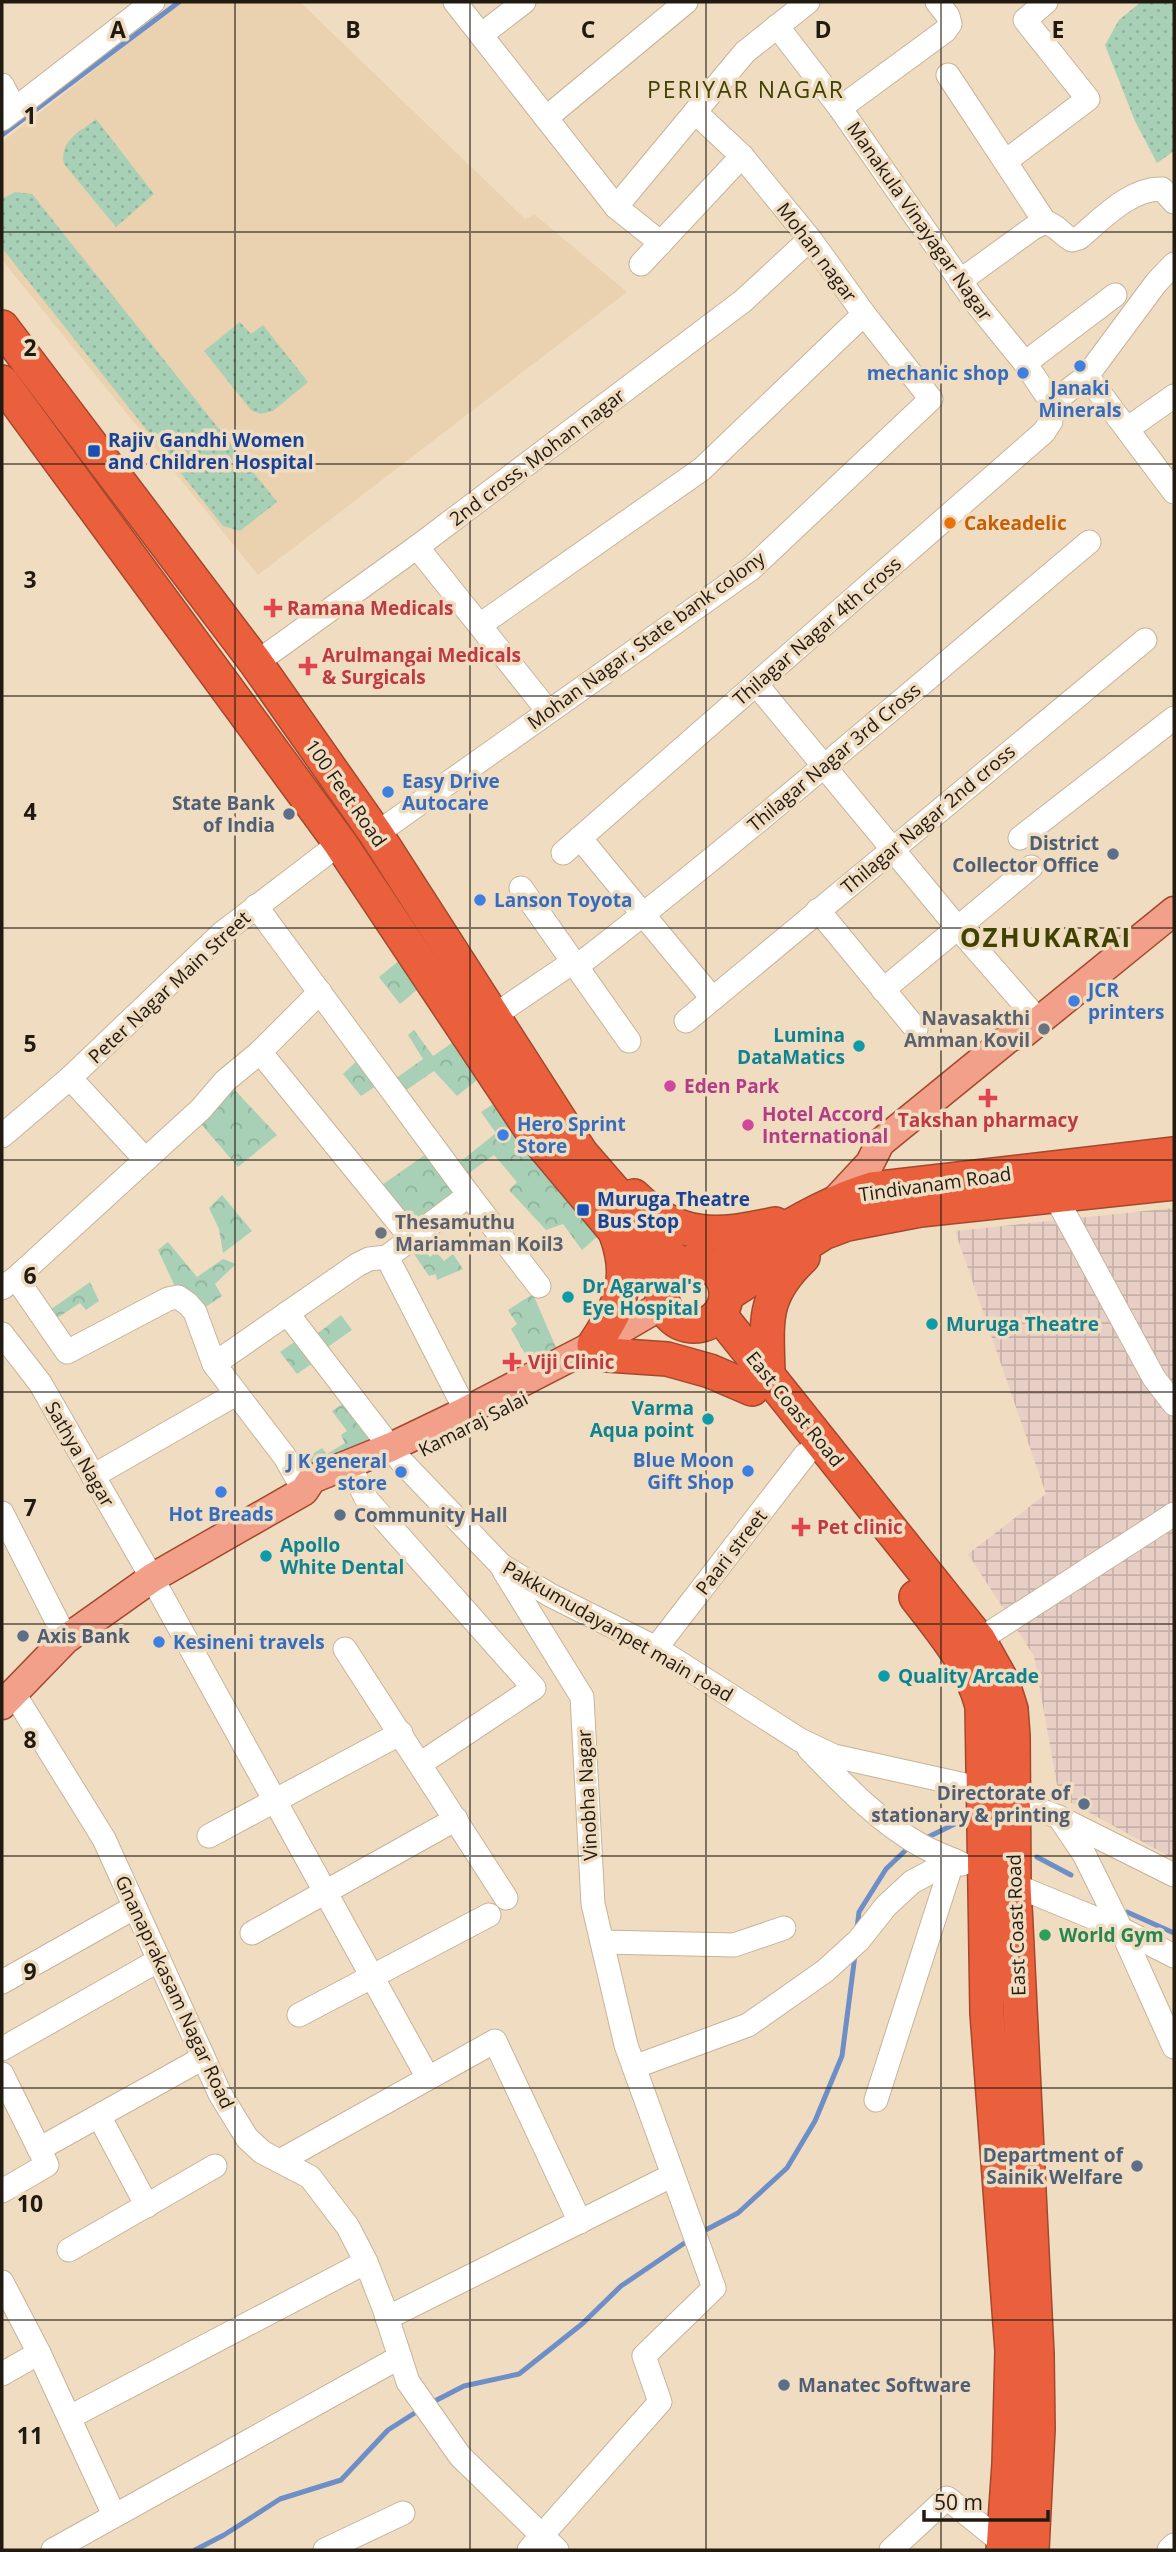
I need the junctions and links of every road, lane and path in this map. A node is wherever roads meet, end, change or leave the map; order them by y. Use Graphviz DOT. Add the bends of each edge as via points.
graph roads {
  1 [pos="153,2"];
  2 [pos="455,2"];
  3 [pos="524,2"];
  4 [pos="686,2"];
  5 [pos="808,2"];
  6 [pos="937,2"];
  7 [pos="1046,2"];
  8 [pos="777,26"];
  9 [pos="481,35"];
  10 [pos="948,75"];
  11 [pos="2,85"];
  12 [pos="839,108"];
  13 [pos="695,112"];
  14 [pos="8,114"];
  15 [pos="546,118"];
  16 [pos="742,156"];
  17 [pos="1006,161"];
  18 [pos="1168,195"];
  19 [pos="615,207"];
  20 [pos="1045,222"];
  21 [pos="810,239"];
  22 [pos="661,243"];
  23 [pos="641,264"];
  24 [pos="1174,264"];
  25 [pos="960,281"];
  26 [pos="1115,295"];
  27 [pos="864,314"];
  28 [pos="2,327"];
  29 [pos="1025,363"];
  30 [pos="1087,376"];
  31 [pos="2,382"];
  32 [pos="1174,396"];
  33 [pos="931,398"];
  34 [pos="1051,412"];
  35 [pos="1126,429"];
  36 [pos="1174,492"];
  37 [pos="1088,542"];
  38 [pos="417,547"];
  39 [pos="480,625"];
  40 [pos="1145,640"];
  41 [pos="256,663"];
  42 [pos="756,684"];
  43 [pos="548,711"];
  44 [pos="1174,718"];
  45 [pos="824,766"];
  46 [pos="376,834"];
  47 [pos="580,838"];
  48 [pos="1020,838"];
  49 [pos="340,843"];
  50 [pos="892,849"];
  51 [pos="563,853"];
  52 [pos="1031,867"];
  53 [pos="521,888"];
  54 [pos="257,906"];
  55 [pos="818,910"];
  56 [pos="1174,911"];
  57 [pos="642,916"];
  58 [pos="957,927"];
  59 [pos="574,965"];
  60 [pos="883,990"];
  61 [pos="320,992"];
  62 [pos="712,999"];
  63 [pos="492,1017"];
  64 [pos="686,1021"];
  65 [pos="1032,1027"];
  66 [pos="916,1029"];
  67 [pos="629,1041"];
  68 [pos="260,1052"];
  69 [pos="70,1078"];
  70 [pos="2,1136"];
  71 [pos="581,1153"];
  72 [pos="1174,1154"];
  73 [pos="145,1159"];
  74 [pos="1174,1183"];
  75 [pos="469,1195"];
  76 [pos="1055,1196"];
  77 [pos="825,1221"];
  78 [pos="614,1230"];
  79 [pos="412,1239"];
  80 [pos="387,1257"];
  81 [pos="9,1283"];
  82 [pos="539,1286"];
  83 [pos="692,1297"];
  84 [pos="288,1313"];
  85 [pos="2,1334"];
  86 [pos="601,1350"];
  87 [pos="214,1364"];
  88 [pos="760,1382"];
  89 [pos="236,1394"];
  90 [pos="1174,1404"];
  91 [pos="466,1411"];
  92 [pos="396,1454"];
  93 [pos="805,1455"];
  94 [pos="93,1476"];
  95 [pos="356,1480"];
  96 [pos="304,1491"];
  97 [pos="2,1513"];
  98 [pos="1174,1514"];
  99 [pos="500,1565"];
  100 [pos="152,1578"];
  101 [pos="66,1639"];
  102 [pos="979,1640"];
  103 [pos="656,1648"];
  104 [pos="345,1649"];
  105 [pos="8,1698"];
  106 [pos="401,1732"];
  107 [pos="800,1740"];
  108 [pos="421,1763"];
  109 [pos="998,1794"];
  110 [pos="277,1801"];
  111 [pos="1059,1817"];
  112 [pos="456,1819"];
  113 [pos="209,1836"];
  114 [pos="953,1860"];
  115 [pos="1174,1875"];
  116 [pos="999,1879"];
  117 [pos="325,1891"];
  118 [pos="506,1898"];
  119 [pos="135,1907"];
  120 [pos="489,1915"];
  121 [pos="784,1928"];
  122 [pos="1121,1929"];
  123 [pos="252,1933"];
  124 [pos="602,1942"];
  125 [pos="1174,1956"];
  126 [pos="159,1960"];
  127 [pos="373,1978"];
  128 [pos="2,1982"];
  129 [pos="299,2015"];
  130 [pos="1174,2047"];
  131 [pos="2,2049"];
  132 [pos="203,2057"];
  133 [pos="634,2067"];
  134 [pos="2,2074"];
  135 [pos="428,2078"];
  136 [pos="876,2100"];
  137 [pos="99,2116"];
  138 [pos="39,2149"];
  139 [pos="280,2161"];
  140 [pos="215,2166"];
  141 [pos="673,2175"];
  142 [pos="2,2192"];
  143 [pos="147,2206"];
  144 [pos="580,2222"];
  145 [pos="69,2250"];
  146 [pos="366,2262"];
  147 [pos="2,2282"];
  148 [pos="387,2318"];
  149 [pos="39,2353"];
  150 [pos="400,2357"];
  151 [pos="2,2374"];
  152 [pos="71,2417"];
  153 [pos="403,2514"];
  154 [pos="114,2515"];
  155 [pos="543,2545"];
  156 [pos="1174,2545"];
  157 [pos="1013,2548"];
  158 [pos="52,2550"];
  159 [pos="325,2550"];
  160 [pos="891,2550"];
  161 [pos="1169,2550"];
  1 -- 14 [label="street"];
  2 -- 9 [label="street"];
  3 -- 9 [label="street"];
  4 -- 15 [label="street"];
  5 -- 8 [label="street"];
  6 -- 12 [label="street" via="948,16 950,24 945,31"];
  7 -- 17 [label="street" via="1025,20 1088,99"];
  8 -- 12 [label="street, Manakula Vinayagar Nagar"];
  8 -- 13 [label="street" via="745,52"];
  9 -- 15 [label="street"];
  10 -- 17 [label="street"];
  11 -- 14 [label="street"];
  12 -- 25 [label="street, Manakula Vinayagar Nagar"];
  13 -- 16 [label="street, Mohan nagar"];
  13 -- 19 [label="street"];
  15 -- 19 [label="street"];
  16 -- 21 [label="street, Mohan nagar"];
  16 -- 22 [label="street"];
  17 -- 20 [label="street"];
  18 -- 20 [label="street" via="1154,189 1128,199 1072,240"];
  19 -- 22 [label="street"];
  20 -- 25 [label="street"];
  21 -- 27 [label="street, Mohan nagar"];
  21 -- 38 [label="street, 2nd cross, Mohan nagar" via="743,302"];
  22 -- 23 [label="street"];
  24 -- 30 [label="street, Thilagar Nagar 4th cross"];
  25 -- 29 [label="street, Manakula Vinayagar Nagar"];
  26 -- 29 [label="street"];
  27 -- 33 [label="street, Mohan nagar"];
  27 -- 39 [label="street" via="702,469"];
  28 -- 41 [label="highway, 100 Feet Road"];
  29 -- 34 [label="street, Manakula Vinayagar Nagar"];
  30 -- 34 [label="street, Thilagar Nagar 4th cross"];
  30 -- 35 [label="street"];
  31 -- 49 [label="highway, 100 Feet Road"];
  32 -- 35 [label="street"];
  33 -- 43 [label="street, Mohan Nagar, State bank colony" via="752,568"];
  34 -- 42 [label="street, Thilagar Nagar 4th cross" via="1044,432"];
  35 -- 36 [label="street"];
  37 -- 45 [label="street, Thilagar Nagar 3rd Cross"];
  38 -- 39 [label="street"];
  38 -- 41 [label="street, 2nd cross, Mohan nagar"];
  39 -- 43 [label="street"];
  40 -- 50 [label="street, Thilagar Nagar 2nd cross"];
  41 -- 46 [label="highway, 100 Feet Road"];
  42 -- 45 [label="street"];
  42 -- 47 [label="street, Thilagar Nagar 4th cross"];
  43 -- 46 [label="street, Mohan Nagar, State bank colony"];
  44 -- 48 [label="street"];
  45 -- 50 [label="street"];
  45 -- 57 [label="street, Thilagar Nagar 3rd Cross"];
  46 -- 63 [label="highway, 100 Feet Road"];
  47 -- 51 [label="street, Thilagar Nagar 4th cross"];
  47 -- 57 [label="street"];
  49 -- 54 [label="street, Peter Nagar Main Street"];
  49 -- 78 [label="highway, 100 Feet Road" via="536,1137"];
  50 -- 55 [label="street, Thilagar Nagar 2nd cross"];
  50 -- 58 [label="street"];
  52 -- 58 [label="street"];
  53 -- 59 [label="street"];
  54 -- 61 [label="street"];
  54 -- 69 [label="street, Peter Nagar Main Street" via="221,934"];
  55 -- 60 [label="street"];
  55 -- 62 [label="street, Thilagar Nagar 2nd cross"];
  56 -- 65 [label="main road"];
  57 -- 59 [label="street, Thilagar Nagar 3rd Cross"];
  57 -- 62 [label="street"];
  58 -- 60 [label="street"];
  58 -- 65 [label="street"];
  59 -- 63 [label="street, Thilagar Nagar 3rd Cross"];
  59 -- 67 [label="street"];
  60 -- 66 [label="street"];
  61 -- 68 [label="street"];
  61 -- 75 [label="street"];
  62 -- 64 [label="street, Thilagar Nagar 2nd cross"];
  63 -- 71 [label="highway, 100 Feet Road"];
  65 -- 77 [label="main road" via="1019,1049 890,1154 870,1163"];
  68 -- 73 [label="street"];
  68 -- 79 [label="street"];
  69 -- 70 [label="street, Peter Nagar Main Street"];
  69 -- 73 [label="street"];
  71 -- 77 [label="highway" via="603,1166 652,1214 684,1228 707,1234 739,1233 779,1223"];
  71 -- 83 [label="highway, 100 Feet Road"];
  72 -- 77 [label="highway, Tindivanam Road" via="872,1189"];
  73 -- 81 [label="street"];
  74 -- 76 [label="highway"];
  75 -- 79 [label="street"];
  75 -- 82 [label="street"];
  76 -- 77 [label="highway"];
  76 -- 90 [label="street" via="1154,1378"];
  77 -- 83 [label="highway, Tindivanam Road"];
  77 -- 88 [label="highway" via="811,1250 774,1292"];
  78 -- 83 [label="highway, 100 Feet Road"];
  78 -- 86 [label="highway" via="622,1252 624,1287"];
  79 -- 80 [label="street"];
  80 -- 84 [label="street" via="357,1265"];
  80 -- 91 [label="street"];
  81 -- 87 [label="street" via="66,1352 178,1297 195,1312"];
  83 -- 86 [label="main road, Kamaraj Salai"];
  83 -- 88 [label="highway, East Coast Road"];
  84 -- 87 [label="street"];
  84 -- 92 [label="street, Pakkumudayanpet main road"];
  85 -- 94 [label="street, Sathya Nagar" via="40,1383"];
  86 -- 88 [label="highway" via="667,1359"];
  86 -- 91 [label="main road, Kamaraj Salai"];
  86 -- 92 [label="main road, Kamaraj Salai"];
  87 -- 89 [label="street"];
  88 -- 93 [label="highway, East Coast Road"];
  88 -- 102 [label="highway, East Coast Road"];
  89 -- 94 [label="street"];
  89 -- 96 [label="street" via="285,1457"];
  91 -- 92 [label="main road, Kamaraj Salai"];
  92 -- 95 [label="main road, Kamaraj Salai"];
  92 -- 96 [label="main road, Kamaraj Salai" via="312,1479"];
  92 -- 99 [label="street, Pakkumudayanpet main road"];
  93 -- 103 [label="street, Paari street"];
  93 -- 109 [label="highway, East Coast Road" via="967,1666 978,1689"];
  94 -- 100 [label="street, Sathya Nagar"];
  95 -- 96 [label="main road, Kamaraj Salai" via="318,1496"];
  95 -- 108 [label="street" via="367,1500 534,1688"];
  96 -- 100 [label="main road, Kamaraj Salai"];
  97 -- 101 [label="street"];
  98 -- 102 [label="street"];
  99 -- 103 [label="street, Pakkumudayanpet main road"];
  99 -- 124 [label="street, Vinobha Nagar" via="582,1697 593,1904"];
  100 -- 101 [label="main road, Kamaraj Salai"];
  100 -- 110 [label="street, Sathya Nagar"];
  101 -- 105 [label="main road, Kamaraj Salai"];
  102 -- 109 [label="highway, East Coast Road" via="1002,1681 1011,1709 1013,1736"];
  103 -- 107 [label="street, Pakkumudayanpet main road"];
  104 -- 106 [label="street"];
  105 -- 119 [label="street, Gnanaprakasam Nagar Road" via="104,1839"];
  106 -- 108 [label="street"];
  106 -- 110 [label="street"];
  107 -- 109 [label="street" via="834,1756"];
  107 -- 114 [label="street" via="843,1785 917,1843"];
  108 -- 112 [label="street"];
  109 -- 111 [label="street"];
  109 -- 116 [label="highway, East Coast Road"];
  110 -- 113 [label="street"];
  110 -- 117 [label="street, Sathya Nagar"];
  111 -- 115 [label="street"];
  111 -- 122 [label="street" via="1084,1854"];
  112 -- 117 [label="street"];
  112 -- 118 [label="street"];
  114 -- 116 [label="street"];
  114 -- 133 [label="street" via="912,1882 825,1971 748,2025"];
  114 -- 136 [label="street"];
  116 -- 122 [label="street"];
  116 -- 157 [label="highway, East Coast Road" via="987,2013 1012,2351 1009,2464"];
  117 -- 123 [label="street"];
  117 -- 127 [label="street, Sathya Nagar"];
  119 -- 126 [label="street, Gnanaprakasam Nagar Road"];
  119 -- 128 [label="street"];
  120 -- 127 [label="street"];
  121 -- 124 [label="street" via="734,1945"];
  122 -- 125 [label="street"];
  122 -- 130 [label="street"];
  124 -- 133 [label="street, Vinobha Nagar"];
  126 -- 131 [label="street"];
  126 -- 132 [label="street, Gnanaprakasam Nagar Road"];
  127 -- 129 [label="street"];
  127 -- 135 [label="street, Sathya Nagar"];
  132 -- 137 [label="street"];
  132 -- 139 [label="street, Gnanaprakasam Nagar Road" via="247,2138"];
  133 -- 141 [label="street, Vinobha Nagar"];
  134 -- 138 [label="street"];
  135 -- 139 [label="street"];
  135 -- 144 [label="street" via="495,2041"];
  137 -- 138 [label="street"];
  137 -- 143 [label="street"];
  138 -- 142 [label="street" via="47,2165"];
  139 -- 146 [label="street, Gnanaprakasam Nagar Road" via="310,2176 348,2227"];
  140 -- 143 [label="street"];
  141 -- 144 [label="street"];
  141 -- 155 [label="street, Vinobha Nagar" via="714,2288 644,2356 660,2402"];
  143 -- 145 [label="street"];
  144 -- 148 [label="street"];
  146 -- 148 [label="street, Gnanaprakasam Nagar Road"];
  146 -- 152 [label="street"];
  147 -- 149 [label="street"];
  148 -- 150 [label="street, Gnanaprakasam Nagar Road"];
  149 -- 151 [label="street"];
  149 -- 152 [label="street"];
  150 -- 154 [label="street"];
  150 -- 155 [label="street, Gnanaprakasam Nagar Road" via="408,2382 460,2456"];
  152 -- 154 [label="street"];
  153 -- 159 [label="street"];
  154 -- 158 [label="street"];
  156 -- 161 [label="street"];
  157 -- 160 [label="street" via="947,2498"];
}
